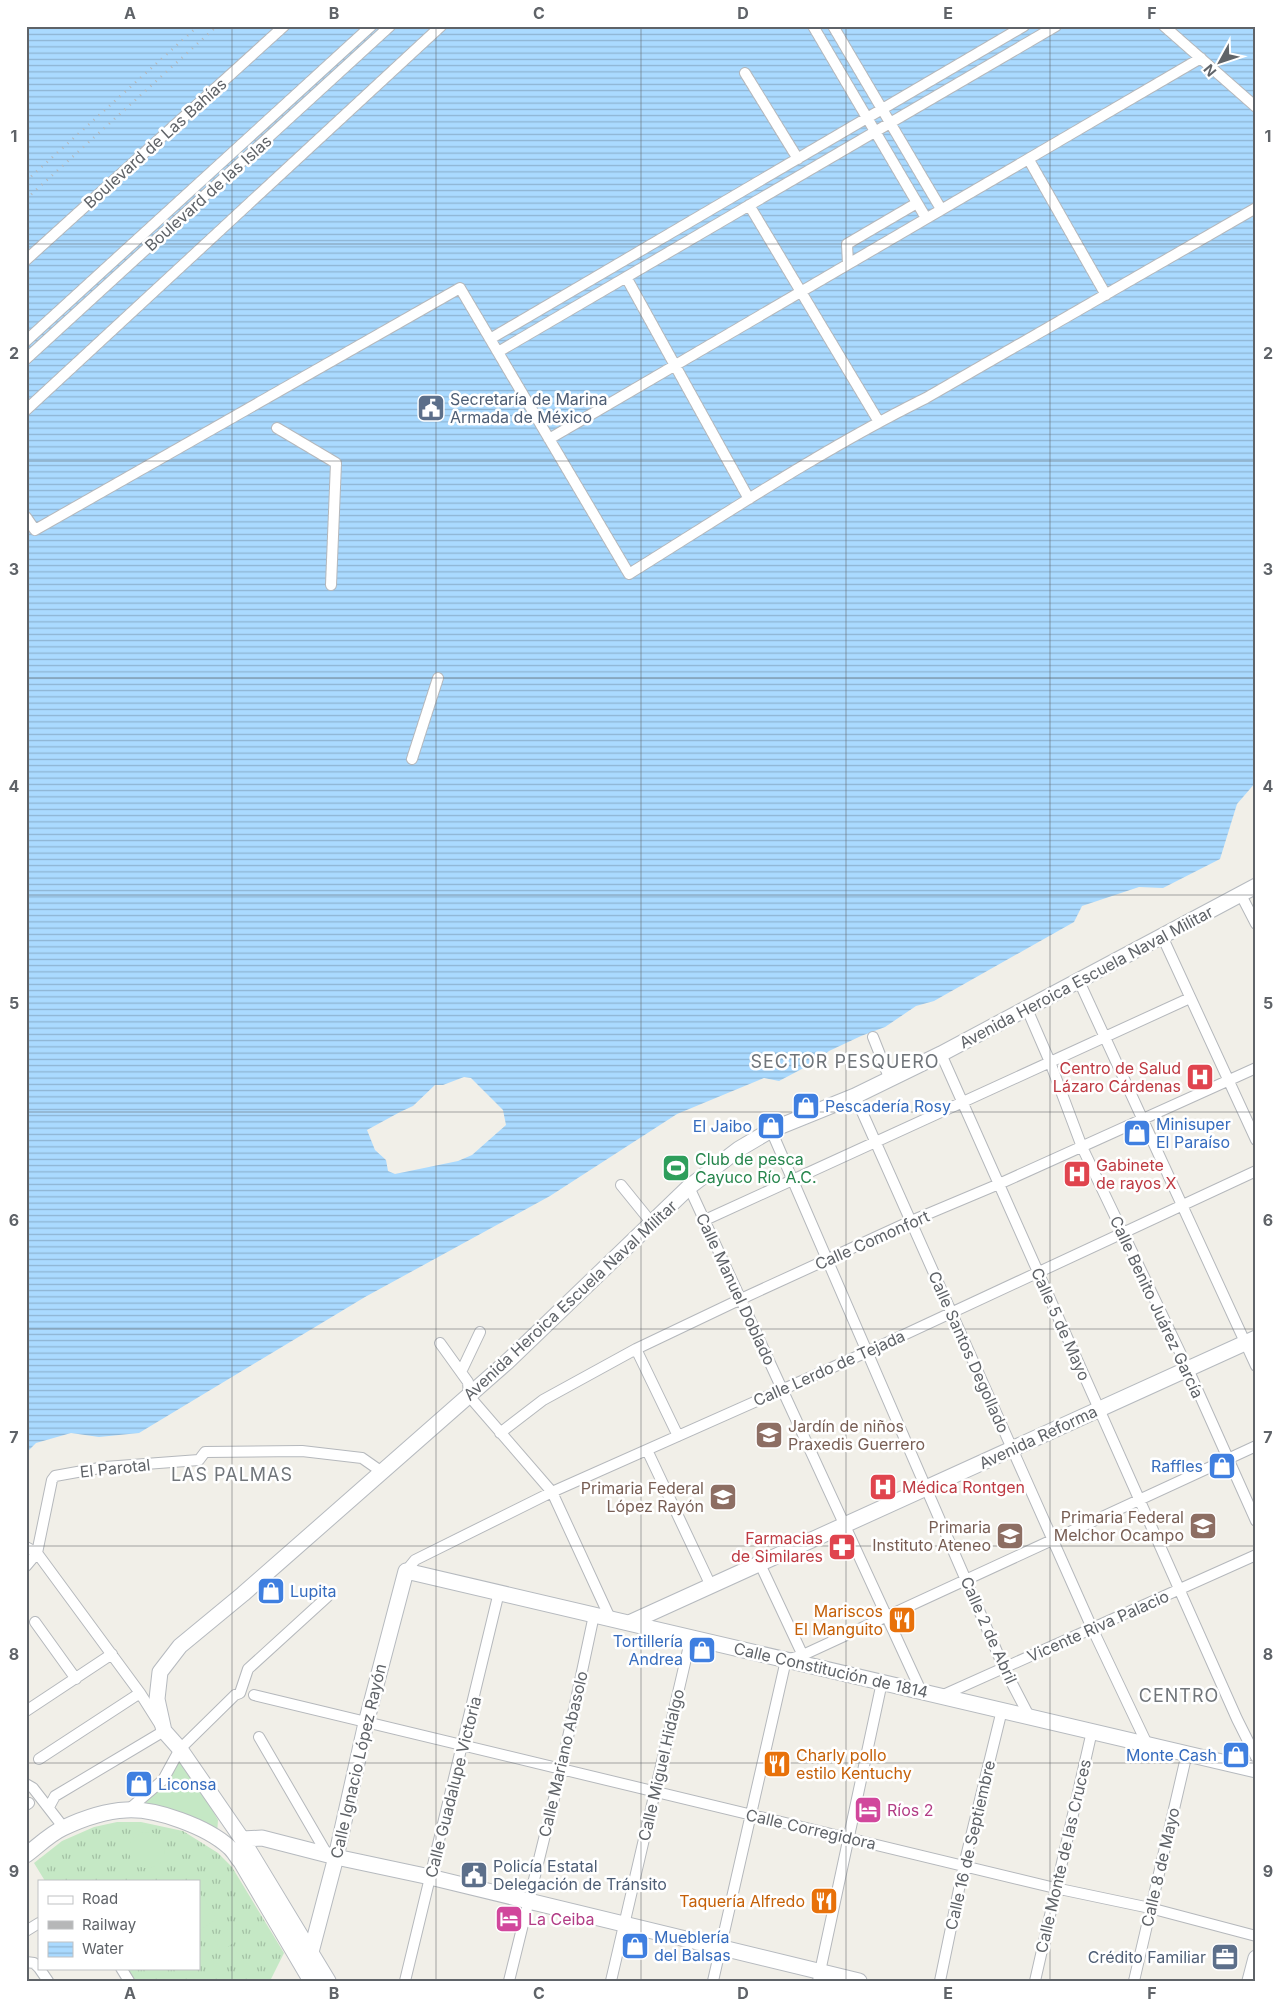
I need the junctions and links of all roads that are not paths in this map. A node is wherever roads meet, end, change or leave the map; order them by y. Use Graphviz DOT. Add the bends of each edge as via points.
graph roads {
  1 [pos="284,26"];
  2 [pos="371,26"];
  3 [pos="390,26"];
  4 [pos="441,26"];
  5 [pos="813,26"];
  6 [pos="833,26"];
  7 [pos="1024,26"];
  8 [pos="1056,26"];
  9 [pos="1164,26"];
  10 [pos="1201,58"];
  11 [pos="745,73"];
  12 [pos="1256,107"];
  13 [pos="883,109"];
  14 [pos="867,118"];
  15 [pos="891,123"];
  16 [pos="875,132"];
  17 [pos="798,159"];
  18 [pos="1029,160"];
  19 [pos="917,203"];
  20 [pos="749,205"];
  21 [pos="1256,208"];
  22 [pos="941,209"];
  23 [pos="926,218"];
  24 [pos="26,260"];
  25 [pos="848,264"];
  26 [pos="626,277"];
  27 [pos="802,291"];
  28 [pos="1106,295"];
  29 [pos="490,340"];
  30 [pos="26,341"];
  31 [pos="498,352"];
  32 [pos="26,359"];
  33 [pos="675,365"];
  34 [pos="26,410"];
  35 [pos="878,422"];
  36 [pos="277,428"];
  37 [pos="549,439"];
  38 [pos="749,499"];
  39 [pos="26,517"];
  40 [pos="331,585"];
  41 [pos="438,678"];
  42 [pos="412,759"];
  43 [pos="1256,886"];
  44 [pos="1241,894"];
  45 [pos="1256,924"];
  46 [pos="1162,936"];
  47 [pos="1079,981"];
  48 [pos="1190,998"];
  49 [pos="1027,1009"];
  50 [pos="873,1037"];
  51 [pos="1105,1037"];
  52 [pos="941,1054"];
  53 [pos="1050,1062"];
  54 [pos="1256,1068"];
  55 [pos="890,1080"];
  56 [pos="1228,1080"];
  57 [pos="855,1096"];
  58 [pos="963,1102"];
  59 [pos="1142,1119"];
  60 [pos="771,1130"];
  61 [pos="1256,1140"];
  62 [pos="876,1142"];
  63 [pos="1082,1147"];
  64 [pos="1256,1171"];
  65 [pos="793,1180"];
  66 [pos="999,1184"];
  67 [pos="621,1186"];
  68 [pos="689,1187"];
  69 [pos="1182,1206"];
  70 [pos="704,1220"];
  71 [pos="651,1222"];
  72 [pos="911,1222"];
  73 [pos="1123,1232"];
  74 [pos="828,1260"];
  75 [pos="1038,1272"];
  76 [pos="741,1298"];
  77 [pos="951,1312"];
  78 [pos="480,1332"];
  79 [pos="1250,1340"];
  80 [pos="440,1343"];
  81 [pos="636,1349"];
  82 [pos="867,1352"];
  83 [pos="1256,1366"];
  84 [pos="1188,1369"];
  85 [pos="461,1372"];
  86 [pos="782,1389"];
  87 [pos="469,1396"];
  88 [pos="1099,1409"];
  89 [pos="500,1433"];
  90 [pos="678,1436"];
  91 [pos="1256,1446"];
  92 [pos="1012,1449"];
  93 [pos="647,1450"];
  94 [pos="1228,1460"];
  95 [pos="382,1472"];
  96 [pos="926,1488"];
  97 [pos="552,1492"];
  98 [pos="1140,1500"];
  99 [pos="1256,1521"];
  100 [pos="845,1525"];
  101 [pos="1052,1540"];
  102 [pos="26,1547"];
  103 [pos="37,1553"];
  104 [pos="1256,1556"];
  105 [pos="760,1564"];
  106 [pos="26,1566"];
  107 [pos="406,1571"];
  108 [pos="966,1580"];
  109 [pos="711,1586"];
  110 [pos="1179,1590"];
  111 [pos="499,1592"];
  112 [pos="327,1597"];
  113 [pos="670,1605"];
  114 [pos="594,1615"];
  115 [pos="887,1616"];
  116 [pos="610,1618"];
  117 [pos="35,1622"];
  118 [pos="629,1623"];
  119 [pos="1092,1628"];
  120 [pos="684,1636"];
  121 [pos="112,1654"];
  122 [pos="786,1660"];
  123 [pos="806,1660"];
  124 [pos="1004,1668"];
  125 [pos="76,1679"];
  126 [pos="882,1682"];
  127 [pos="921,1691"];
  128 [pos="140,1693"];
  129 [pos="254,1695"];
  130 [pos="941,1696"];
  131 [pos="1002,1710"];
  132 [pos="26,1711"];
  133 [pos="1029,1716"];
  134 [pos="366,1723"];
  135 [pos="164,1731"];
  136 [pos="1092,1731"];
  137 [pos="259,1737"];
  138 [pos="1147,1744"];
  139 [pos="463,1746"];
  140 [pos="180,1749"];
  141 [pos="1187,1754"];
  142 [pos="1256,1758"];
  143 [pos="38,1760"];
  144 [pos="561,1770"];
  145 [pos="1256,1770"];
  146 [pos="26,1784"];
  147 [pos="656,1791"];
  148 [pos="48,1807"];
  149 [pos="128,1810"];
  150 [pos="751,1815"];
  151 [pos="64,1828"];
  152 [pos="848,1838"];
  153 [pos="236,1843"];
  154 [pos="26,1855"];
  155 [pos="331,1856"];
  156 [pos="964,1865"];
  157 [pos="430,1877"];
  158 [pos="1055,1888"];
  159 [pos="528,1902"];
  160 [pos="1150,1908"];
  161 [pos="624,1924"];
  162 [pos="1256,1936"];
  163 [pos="720,1947"];
  164 [pos="311,1952"];
  165 [pos="1256,1958"];
  166 [pos="26,1962"];
  167 [pos="38,1967"];
  168 [pos="40,1970"];
  169 [pos="122,1970"];
  170 [pos="819,1976"];
  171 [pos="48,1981"];
  172 [pos="129,1981"];
  173 [pos="311,1981"];
  174 [pos="328,1981"];
  175 [pos="405,1981"];
  176 [pos="509,1981"];
  177 [pos="611,1981"];
  178 [pos="713,1981"];
  179 [pos="859,1981"];
  180 [pos="940,1981"];
  181 [pos="1035,1981"];
  182 [pos="1134,1981"];
  183 [pos="1250,1981"];
  1 -- 24 [label="street, Boulevard de Las Bahías"];
  2 -- 30 [label="street, Boulevard de las Islas"];
  3 -- 32 [label="street, Boulevard de las Islas"];
  4 -- 34 [label="street"];
  5 -- 14 [label="street"];
  6 -- 13 [label="street"];
  7 -- 13 [label="street"];
  8 -- 15 [label="street"];
  9 -- 10 [label="street"];
  10 -- 12 [label="street"];
  10 -- 18 [label="street"];
  11 -- 17 [label="street"];
  13 -- 14 [label="street"];
  13 -- 15 [label="street"];
  14 -- 16 [label="street"];
  14 -- 17 [label="street"];
  15 -- 16 [label="street"];
  15 -- 22 [label="street"];
  16 -- 19 [label="street"];
  16 -- 20 [label="street"];
  17 -- 29 [label="street"];
  18 -- 22 [label="street"];
  18 -- 28 [label="street"];
  19 -- 23 [label="street"];
  19 -- 25 [label="street" via="847,244"];
  20 -- 26 [label="street"];
  20 -- 27 [label="street"];
  21 -- 28 [label="street"];
  22 -- 23 [label="street"];
  23 -- 25 [label="street"];
  25 -- 27 [label="street"];
  26 -- 31 [label="street"];
  26 -- 33 [label="street"];
  27 -- 33 [label="street"];
  27 -- 35 [label="street"];
  28 -- 35 [label="street"];
  29 -- 31 [label="street"];
  29 -- 39 [label="street" via="460,288 35,530"];
  31 -- 37 [label="street"];
  33 -- 37 [label="street"];
  33 -- 38 [label="street"];
  35 -- 38 [label="street"];
  36 -- 40 [label="street" via="336,463"];
  37 -- 38 [label="street" via="629,574"];
  41 -- 42 [label="street"];
  43 -- 44 [label="street, Avenida Heroica Escuela Naval Militar"];
  44 -- 45 [label="street"];
  44 -- 46 [label="street, Avenida Heroica Escuela Naval Militar"];
  46 -- 47 [label="street, Avenida Heroica Escuela Naval Militar"];
  46 -- 48 [label="street"];
  47 -- 49 [label="street, Avenida Heroica Escuela Naval Militar"];
  47 -- 51 [label="street"];
  48 -- 51 [label="street"];
  48 -- 56 [label="street"];
  49 -- 52 [label="street, Avenida Heroica Escuela Naval Militar"];
  49 -- 53 [label="street, Calle Benito Juárez García"];
  50 -- 55 [label="street"];
  51 -- 53 [label="street"];
  51 -- 59 [label="street"];
  52 -- 55 [label="street, Avenida Heroica Escuela Naval Militar"];
  52 -- 58 [label="street, Calle 5 de Mayo"];
  53 -- 58 [label="street"];
  53 -- 63 [label="street, Calle Benito Juárez García"];
  54 -- 56 [label="street, Calle Comonfort"];
  55 -- 57 [label="street, Avenida Heroica Escuela Naval Militar"];
  56 -- 59 [label="street, Calle Comonfort"];
  56 -- 61 [label="street"];
  57 -- 60 [label="street, Avenida Heroica Escuela Naval Militar"];
  57 -- 62 [label="street, Calle Santos Degollado"];
  58 -- 62 [label="street"];
  58 -- 66 [label="street, Calle 5 de Mayo"];
  59 -- 63 [label="street, Calle Comonfort"];
  59 -- 69 [label="street"];
  60 -- 65 [label="street, Calle 2 de Abril"];
  60 -- 68 [label="street, Avenida Heroica Escuela Naval Militar" via="739,1149"];
  62 -- 65 [label="street"];
  62 -- 72 [label="street, Calle Santos Degollado"];
  63 -- 66 [label="street, Calle Comonfort"];
  63 -- 73 [label="street, Calle Benito Juárez García"];
  64 -- 69 [label="street, Calle Lerdo de Tejada"];
  65 -- 70 [label="street"];
  65 -- 74 [label="street, Calle 2 de Abril"];
  66 -- 72 [label="street, Calle Comonfort"];
  66 -- 75 [label="street, Calle 5 de Mayo"];
  67 -- 71 [label="street"];
  68 -- 70 [label="street, Calle Manuel Doblado"];
  68 -- 71 [label="street, Avenida Heroica Escuela Naval Militar"];
  69 -- 73 [label="street, Calle Lerdo de Tejada"];
  69 -- 79 [label="street"];
  70 -- 76 [label="street, Calle Manuel Doblado"];
  71 -- 87 [label="street, Avenida Heroica Escuela Naval Militar"];
  72 -- 74 [label="street, Calle Comonfort"];
  72 -- 77 [label="street, Calle Santos Degollado"];
  73 -- 75 [label="street, Calle Lerdo de Tejada"];
  73 -- 84 [label="street, Calle Benito Juárez García"];
  74 -- 76 [label="street, Calle Comonfort"];
  74 -- 82 [label="street, Calle 2 de Abril"];
  75 -- 77 [label="street, Calle Lerdo de Tejada"];
  75 -- 88 [label="street, Calle 5 de Mayo"];
  76 -- 81 [label="street, Calle Comonfort"];
  76 -- 86 [label="street, Calle Manuel Doblado"];
  77 -- 82 [label="street, Calle Lerdo de Tejada"];
  77 -- 92 [label="street, Calle Santos Degollado"];
  78 -- 85 [label="street"];
  79 -- 83 [label="street"];
  79 -- 84 [label="street, Avenida Reforma"];
  80 -- 85 [label="street"];
  81 -- 89 [label="street, Calle Comonfort" via="543,1400"];
  81 -- 90 [label="street"];
  82 -- 86 [label="street, Calle Lerdo de Tejada"];
  82 -- 96 [label="street, Calle 2 de Abril"];
  84 -- 88 [label="street, Avenida Reforma"];
  84 -- 94 [label="street, Calle Benito Juárez García"];
  85 -- 87 [label="street" via="468,1382"];
  86 -- 90 [label="street, Calle Lerdo de Tejada"];
  86 -- 100 [label="street, Calle Manuel Doblado"];
  87 -- 89 [label="street"];
  87 -- 95 [label="street, Avenida Heroica Escuela Naval Militar"];
  88 -- 92 [label="street, Avenida Reforma"];
  88 -- 98 [label="street, Calle 5 de Mayo"];
  89 -- 97 [label="street"];
  90 -- 93 [label="street, Calle Lerdo de Tejada"];
  91 -- 94 [label="street"];
  92 -- 96 [label="street, Avenida Reforma"];
  92 -- 101 [label="street, Calle Santos Degollado"];
  93 -- 97 [label="street, Calle Lerdo de Tejada"];
  93 -- 109 [label="street"];
  94 -- 98 [label="street"];
  94 -- 99 [label="street, Calle Benito Juárez García"];
  95 -- 103 [label="street, El Parotal" via="362,1458 302,1450 268,1450 205,1452 199,1460 105,1467 55,1476"];
  95 -- 135 [label="street, Avenida Heroica Escuela Naval Militar" via="180,1646 160,1672 157,1699"];
  96 -- 100 [label="street, Avenida Reforma"];
  96 -- 108 [label="street, Calle 2 de Abril"];
  97 -- 107 [label="street, Calle Lerdo de Tejada" via="415,1560"];
  97 -- 116 [label="street"];
  98 -- 101 [label="street"];
  98 -- 110 [label="street, Calle 5 de Mayo"];
  100 -- 105 [label="street, Avenida Reforma"];
  100 -- 115 [label="street, Calle Manuel Doblado"];
  101 -- 108 [label="street"];
  101 -- 119 [label="street, Calle Santos Degollado"];
  102 -- 103 [label="street"];
  103 -- 106 [label="street, El Parotal"];
  103 -- 121 [label="street"];
  104 -- 110 [label="street, Vicente Riva Palacio"];
  105 -- 109 [label="street, Avenida Reforma"];
  105 -- 123 [label="street"];
  107 -- 111 [label="street, Calle Constitución de 1814"];
  107 -- 134 [label="street, Calle Ignacio López Rayón"];
  108 -- 115 [label="street"];
  108 -- 124 [label="street, Calle 2 de Abril"];
  109 -- 113 [label="street, Avenida Reforma"];
  110 -- 119 [label="street, Vicente Riva Palacio"];
  110 -- 142 [label="street, Calle 5 de Mayo"];
  111 -- 114 [label="street, Calle Constitución de 1814"];
  111 -- 139 [label="street, Calle Guadalupe Victoria"];
  112 -- 140 [label="street" via="248,1669 240,1693"];
  113 -- 118 [label="street, Avenida Reforma"];
  113 -- 120 [label="street" via="664,1620 666,1626 669,1632"];
  114 -- 116 [label="street, Calle Constitución de 1814"];
  114 -- 144 [label="street, Calle Mariano Abasolo"];
  115 -- 123 [label="street"];
  115 -- 127 [label="street, Calle Manuel Doblado"];
  116 -- 118 [label="street, Calle Constitución de 1814"];
  117 -- 125 [label="street"];
  118 -- 120 [label="street, Calle Constitución de 1814"];
  119 -- 124 [label="street, Vicente Riva Palacio"];
  119 -- 138 [label="street, Calle Santos Degollado"];
  120 -- 122 [label="street, Calle Constitución de 1814"];
  120 -- 147 [label="street, Calle Miguel Hidalgo"];
  121 -- 125 [label="street"];
  121 -- 128 [label="street"];
  122 -- 123 [label="street, Calle Constitución de 1814"];
  122 -- 150 [label="street"];
  123 -- 126 [label="street, Calle Constitución de 1814"];
  124 -- 130 [label="street, Vicente Riva Palacio"];
  124 -- 133 [label="street, Calle 2 de Abril"];
  125 -- 132 [label="street"];
  126 -- 127 [label="street, Calle Constitución de 1814"];
  126 -- 152 [label="street"];
  127 -- 130 [label="street, Calle Constitución de 1814"];
  128 -- 135 [label="street"];
  128 -- 143 [label="street"];
  129 -- 134 [label="street, Calle Corregidora"];
  130 -- 131 [label="street, Calle Constitución de 1814"];
  131 -- 133 [label="street, Calle Constitución de 1814"];
  131 -- 156 [label="street, Calle 16 de Septiembre"];
  133 -- 136 [label="street, Calle Constitución de 1814"];
  134 -- 139 [label="street, Calle Corregidora"];
  134 -- 155 [label="street, Calle Ignacio López Rayón"];
  135 -- 140 [label="street, Avenida Heroica Escuela Naval Militar"];
  135 -- 148 [label="street" via="56,1796"];
  136 -- 138 [label="street, Calle Constitución de 1814"];
  136 -- 158 [label="street, Calle Monte de las Cruces"];
  137 -- 155 [label="street"];
  138 -- 141 [label="street, Calle Constitución de 1814"];
  139 -- 144 [label="street, Calle Corregidora"];
  139 -- 157 [label="street, Calle Guadalupe Victoria"];
  140 -- 149 [label="street" via="163,1780"];
  140 -- 153 [label="street, Avenida Heroica Escuela Naval Militar"];
  141 -- 145 [label="street, Calle Constitución de 1814"];
  141 -- 160 [label="street, Calle 8 de Mayo"];
  144 -- 147 [label="street, Calle Corregidora"];
  144 -- 159 [label="street, Calle Mariano Abasolo"];
  146 -- 148 [label="street"];
  147 -- 150 [label="street, Calle Corregidora"];
  147 -- 161 [label="street, Calle Miguel Hidalgo"];
  148 -- 151 [label="street"];
  149 -- 151 [label="street" via="88,1818"];
  149 -- 153 [label="street" via="186,1822"];
  150 -- 152 [label="street, Calle Corregidora"];
  150 -- 163 [label="street"];
  151 -- 154 [label="street"];
  152 -- 156 [label="street, Calle Corregidora"];
  152 -- 170 [label="street"];
  153 -- 155 [label="street" via="262,1838"];
  153 -- 164 [label="street, Avenida Heroica Escuela Naval Militar"];
  153 -- 173 [label="street, Avenida Heroica Escuela Naval Militar" via="241,1862"];
  155 -- 157 [label="street"];
  155 -- 164 [label="street, Calle Ignacio López Rayón"];
  156 -- 158 [label="street, Calle Corregidora"];
  156 -- 180 [label="street, Calle 16 de Septiembre"];
  157 -- 159 [label="street"];
  157 -- 175 [label="street, Calle Guadalupe Victoria"];
  158 -- 160 [label="street, Calle Corregidora"];
  158 -- 181 [label="street, Calle Monte de las Cruces"];
  159 -- 161 [label="street"];
  159 -- 176 [label="street, Calle Mariano Abasolo"];
  160 -- 162 [label="street, Calle Corregidora"];
  160 -- 182 [label="street, Calle 8 de Mayo"];
  161 -- 163 [label="street"];
  161 -- 177 [label="street, Calle Miguel Hidalgo"];
  163 -- 170 [label="street"];
  163 -- 178 [label="street"];
  164 -- 174 [label="street, Avenida Heroica Escuela Naval Militar"];
  165 -- 183 [label="street"];
  166 -- 167 [label="street"];
  168 -- 171 [label="street"];
  169 -- 172 [label="street"];
  170 -- 179 [label="street"];
}
